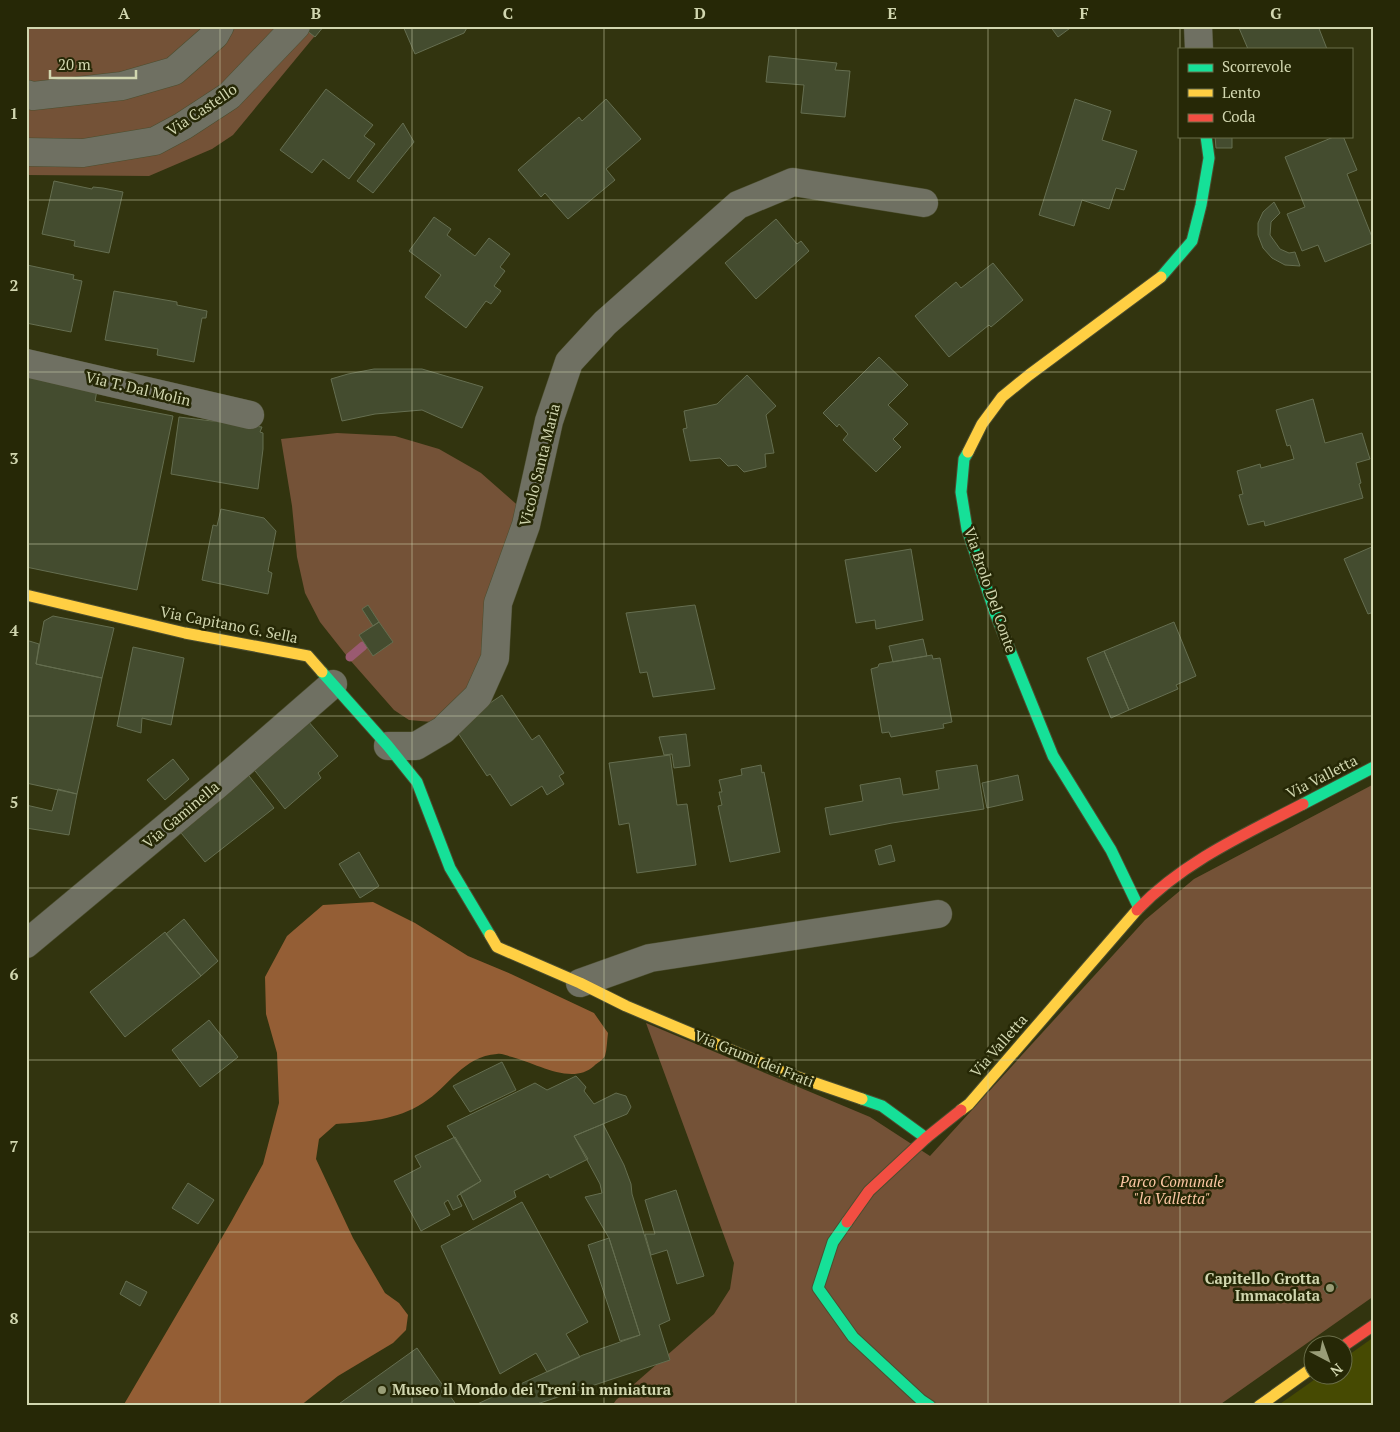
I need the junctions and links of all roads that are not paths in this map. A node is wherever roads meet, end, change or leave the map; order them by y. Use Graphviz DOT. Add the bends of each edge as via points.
graph roads {
  1 [pos="220,26"];
  2 [pos="1198,26"];
  3 [pos="291,30"];
  4 [pos="1199,48"];
  5 [pos="26,94"];
  6 [pos="1206,138"];
  7 [pos="26,152"];
  8 [pos="924,203"];
  9 [pos="26,363"];
  10 [pos="250,414"];
  11 [pos="26,595"];
  12 [pos="333,684"];
  13 [pos="388,746"];
  14 [pos="1374,767"];
  15 [pos="1139,908"];
  16 [pos="938,914"];
  17 [pos="26,944"];
  18 [pos="580,983"];
  19 [pos="926,1138"];
  20 [pos="1374,1325"];
  21 [pos="1352,1339"];
  22 [pos="1302,1375"];
  23 [pos="930,1406"];
  24 [pos="1259,1406"];
  1 -- 5 [label="street" via="215,35 174,71 122,86 33,96"];
  2 -- 4 [label="street"];
  3 -- 7 [label="street, Via Castello" via="229,96 155,141 83,153"];
  6 -- 15 [label="street, Via Brolo Del Conte" via="1209,158 1192,241 1164,275 1002,397 982,424 964,460 961,492 967,529 995,613 1053,756 1111,850"];
  8 -- 13 [label="street, Vicolo Santa Maria" via="793,182 738,205 605,323 569,362 549,421 526,526 498,603 495,658 478,696 443,730 416,746"];
  9 -- 10 [label="street, Via T. Dal Molin"];
  11 -- 12 [label="street, Via Capitano G. Sella" via="185,633 308,656"];
  12 -- 13 [label="street, Via Capitano G. Sella"];
  12 -- 17 [label="street, Via Gaminella"];
  13 -- 18 [label="street, Via Grumi dei Frati" via="417,782 450,868 497,947"];
  14 -- 15 [label="street, Via Valletta" via="1217,850 1184,870"];
  15 -- 19 [label="street, Via Valletta" via="969,1104"];
  16 -- 18 [label="street" via="650,958"];
  18 -- 19 [label="street, Via Grumi dei Frati" via="626,1006 783,1072 882,1106"];
  19 -- 23 [label="street, Via Valletta" via="869,1191 833,1242 818,1288 853,1337"];
  20 -- 21 [label="street"];
  22 -- 24 [label="street"];
}
